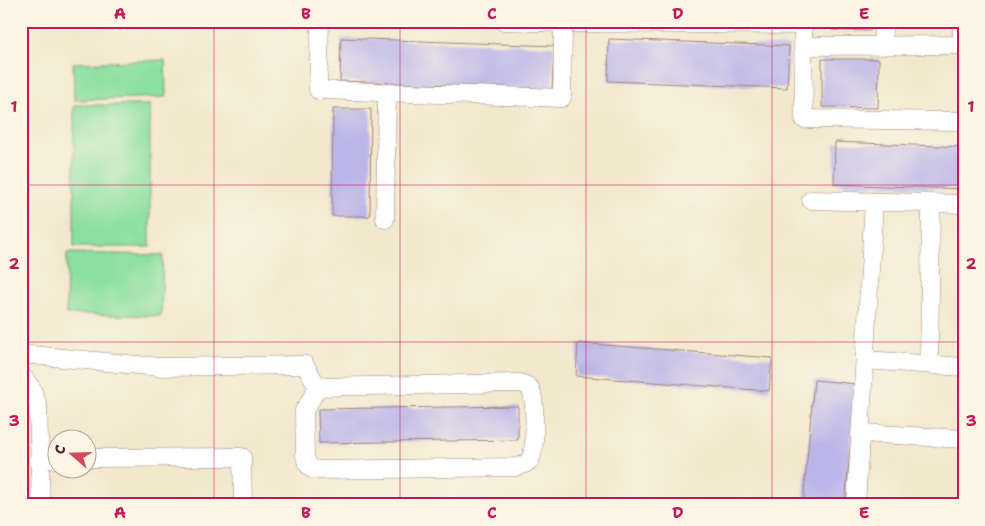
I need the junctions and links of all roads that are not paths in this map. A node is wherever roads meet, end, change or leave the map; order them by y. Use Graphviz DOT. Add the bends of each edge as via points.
graph roads {
  1 [pos="320,21"];
  2 [pos="503,21"];
  3 [pos="884,21"];
  4 [pos="962,21"];
  5 [pos="563,22"];
  6 [pos="669,23"];
  7 [pos="722,23"];
  8 [pos="803,23"];
  9 [pos="963,45"];
  10 [pos="803,46"];
  11 [pos="883,46"];
  12 [pos="387,92"];
  13 [pos="964,121"];
  14 [pos="811,200"];
  15 [pos="874,202"];
  16 [pos="930,204"];
  17 [pos="964,204"];
  18 [pos="385,218"];
  19 [pos="21,354"];
  20 [pos="865,360"];
  21 [pos="929,364"];
  22 [pos="964,367"];
  23 [pos="21,378"];
  24 [pos="318,387"];
  25 [pos="861,433"];
  26 [pos="964,439"];
  27 [pos="48,454"];
  28 [pos="98,458"];
  29 [pos="48,465"];
  30 [pos="41,505"];
  31 [pos="243,505"];
  32 [pos="856,505"];
  1 -- 12 [label="lane" via="318,90"];
  2 -- 5 [label="lane"];
  3 -- 11 [label="lane"];
  4 -- 9 [label="lane"];
  5 -- 6 [label="lane"];
  5 -- 12 [label="lane" via="562,98"];
  6 -- 7 [label="lane"];
  7 -- 8 [label="lane"];
  8 -- 10 [label="lane"];
  9 -- 11 [label="lane"];
  10 -- 11 [label="lane"];
  10 -- 13 [label="lane" via="804,119"];
  12 -- 18 [label="lane"];
  14 -- 15 [label="lane"];
  15 -- 16 [label="lane"];
  15 -- 20 [label="lane"];
  16 -- 17 [label="lane"];
  16 -- 21 [label="lane"];
  19 -- 24 [label="lane" via="159,368 305,365"];
  20 -- 21 [label="lane"];
  20 -- 25 [label="lane"];
  21 -- 22 [label="lane"];
  23 -- 27 [label="lane" via="32,389"];
  24 -- 24 [label="lane" via="526,385 533,397 532,459 516,467 312,468 305,456 304,411"];
  25 -- 26 [label="lane"];
  25 -- 32 [label="lane"];
  28 -- 31 [label="lane" via="242,457"];
  29 -- 30 [label="lane"];
}
